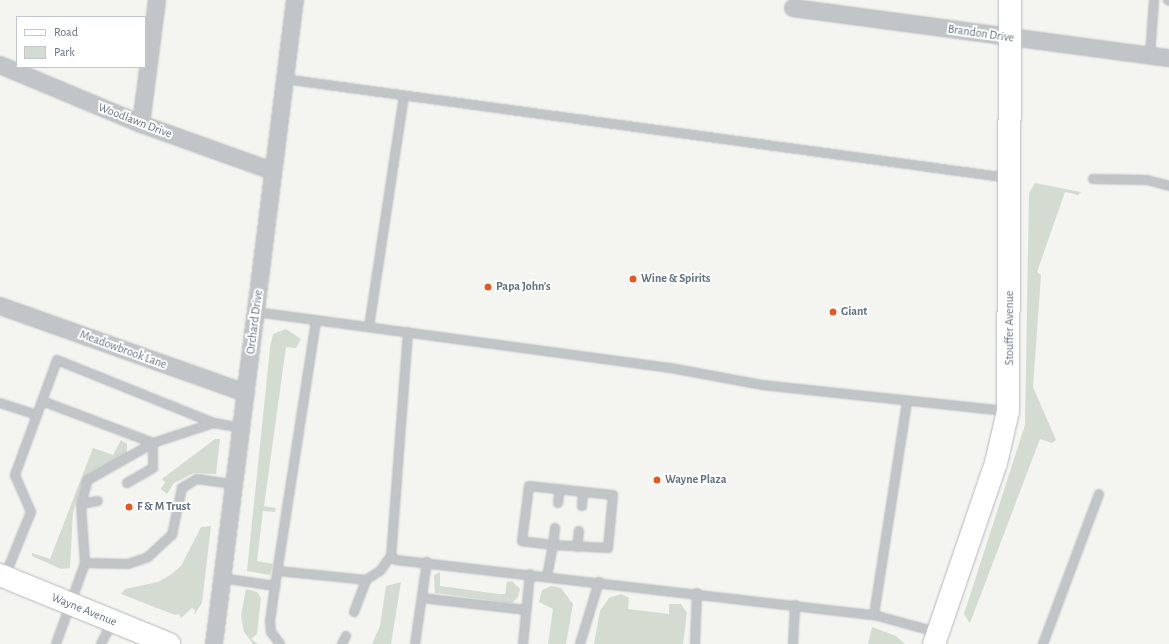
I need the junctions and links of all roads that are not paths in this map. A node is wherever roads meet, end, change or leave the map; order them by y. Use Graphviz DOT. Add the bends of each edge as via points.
graph roads {
  1 [pos="157,0"];
  2 [pos="295,0"];
  3 [pos="1010,0"];
  4 [pos="1154,0"];
  5 [pos="793,8"];
  6 [pos="1010,38"];
  7 [pos="1150,55"];
  8 [pos="1169,58"];
  9 [pos="0,65"];
  10 [pos="284,79"];
  11 [pos="404,96"];
  12 [pos="141,124"];
  13 [pos="272,171"];
  14 [pos="1010,179"];
  15 [pos="1093,179"];
  16 [pos="1169,186"];
  17 [pos="0,306"];
  18 [pos="256,312"];
  19 [pos="316,320"];
  20 [pos="369,327"];
  21 [pos="408,332"];
  22 [pos="246,393"];
  23 [pos="42,401"];
  24 [pos="907,402"];
  25 [pos="0,403"];
  26 [pos="1008,411"];
  27 [pos="37,416"];
  28 [pos="214,423"];
  29 [pos="242,428"];
  30 [pos="153,443"];
  31 [pos="127,483"];
  32 [pos="234,484"];
  33 [pos="560,489"];
  34 [pos="583,492"];
  35 [pos="1100,494"];
  36 [pos="98,501"];
  37 [pos="81,504"];
  38 [pos="558,504"];
  39 [pos="582,506"];
  40 [pos="555,528"];
  41 [pos="579,531"];
  42 [pos="553,544"];
  43 [pos="577,547"];
  44 [pos="391,556"];
  45 [pos="427,562"];
  46 [pos="85,563"];
  47 [pos="278,571"];
  48 [pos="530,574"];
  49 [pos="547,576"];
  50 [pos="221,578"];
  51 [pos="1,579"];
  52 [pos="366,580"];
  53 [pos="599,582"];
  54 [pos="275,586"];
  55 [pos="697,593"];
  56 [pos="422,598"];
  57 [pos="71,604"];
  58 [pos="795,605"];
  59 [pos="526,610"];
  60 [pos="354,612"];
  61 [pos="874,615"];
  62 [pos="112,621"];
  63 [pos="936,638"];
  64 [pos="56,644"];
  65 [pos="101,644"];
  66 [pos="169,644"];
  67 [pos="214,644"];
  68 [pos="280,644"];
  69 [pos="415,644"];
  70 [pos="523,644"];
  71 [pos="580,644"];
  72 [pos="695,644"];
  73 [pos="793,644"];
  74 [pos="1042,644"];
  1 -- 12 [label="street"];
  2 -- 10 [label="street, Orchard Drive"];
  3 -- 6 [label="street, Stouffer Avenue"];
  4 -- 7 [label="lane"];
  5 -- 6 [label="street, Brandon Drive"];
  6 -- 7 [label="street, Brandon Drive"];
  6 -- 14 [label="street, Stouffer Avenue"];
  7 -- 8 [label="street, Brandon Drive"];
  9 -- 12 [label="street, Woodlawn Drive"];
  10 -- 11 [label="lane"];
  10 -- 13 [label="street, Orchard Drive"];
  11 -- 14 [label="lane"];
  11 -- 20 [label="lane"];
  12 -- 13 [label="street, Woodlawn Drive"];
  13 -- 18 [label="street, Orchard Drive"];
  14 -- 26 [label="street, Stouffer Avenue"];
  15 -- 16 [label="lane" via="1147,180"];
  17 -- 22 [label="street, Meadowbrook Lane"];
  18 -- 19 [label="lane"];
  18 -- 22 [label="street, Orchard Drive"];
  19 -- 20 [label="lane"];
  19 -- 47 [label="lane"];
  20 -- 21 [label="lane"];
  21 -- 24 [label="lane" via="676,369 762,385"];
  21 -- 44 [label="lane"];
  22 -- 29 [label="street, Orchard Drive"];
  23 -- 27 [label="lane"];
  23 -- 28 [label="lane" via="57,360"];
  23 -- 30 [label="lane"];
  24 -- 26 [label="lane"];
  24 -- 61 [label="lane"];
  25 -- 27 [label="lane"];
  26 -- 63 [label="street, Stouffer Avenue" via="996,463"];
  27 -- 51 [label="lane" via="15,475 31,512"];
  28 -- 29 [label="lane"];
  28 -- 30 [label="lane"];
  29 -- 32 [label="street, Orchard Drive"];
  30 -- 31 [label="lane" via="153,468"];
  30 -- 37 [label="lane" via="88,480"];
  32 -- 46 [label="lane" via="197,479 182,488 172,535 148,557 128,564"];
  32 -- 50 [label="street, Orchard Drive"];
  33 -- 34 [label="lane"];
  33 -- 38 [label="lane"];
  33 -- 42 [label="lane" via="529,486 522,541"];
  34 -- 39 [label="lane"];
  34 -- 43 [label="lane" via="613,494 608,548"];
  35 -- 74 [label="lane"];
  36 -- 37 [label="lane"];
  37 -- 46 [label="lane"];
  40 -- 42 [label="lane"];
  41 -- 43 [label="lane"];
  42 -- 43 [label="lane"];
  42 -- 49 [label="lane"];
  44 -- 45 [label="lane" via="396,560"];
  44 -- 52 [label="lane" via="380,571"];
  45 -- 48 [label="lane"];
  45 -- 56 [label="lane"];
  46 -- 57 [label="lane"];
  47 -- 52 [label="lane"];
  47 -- 54 [label="lane"];
  48 -- 49 [label="lane"];
  48 -- 59 [label="lane"];
  49 -- 53 [label="lane"];
  50 -- 54 [label="lane"];
  50 -- 67 [label="street, Orchard Drive"];
  51 -- 57 [label="street, Wayne Avenue"];
  52 -- 60 [label="lane"];
  53 -- 55 [label="lane"];
  53 -- 71 [label="lane"];
  54 -- 68 [label="lane" via="270,621 271,632"];
  55 -- 58 [label="lane"];
  55 -- 72 [label="lane"];
  56 -- 59 [label="lane"];
  56 -- 69 [label="lane"];
  57 -- 62 [label="street, Wayne Avenue"];
  57 -- 64 [label="lane"];
  58 -- 61 [label="lane"];
  58 -- 73 [label="lane"];
  59 -- 70 [label="lane"];
  61 -- 63 [label="lane"];
  62 -- 65 [label="lane"];
  62 -- 66 [label="street, Wayne Avenue"];
}
